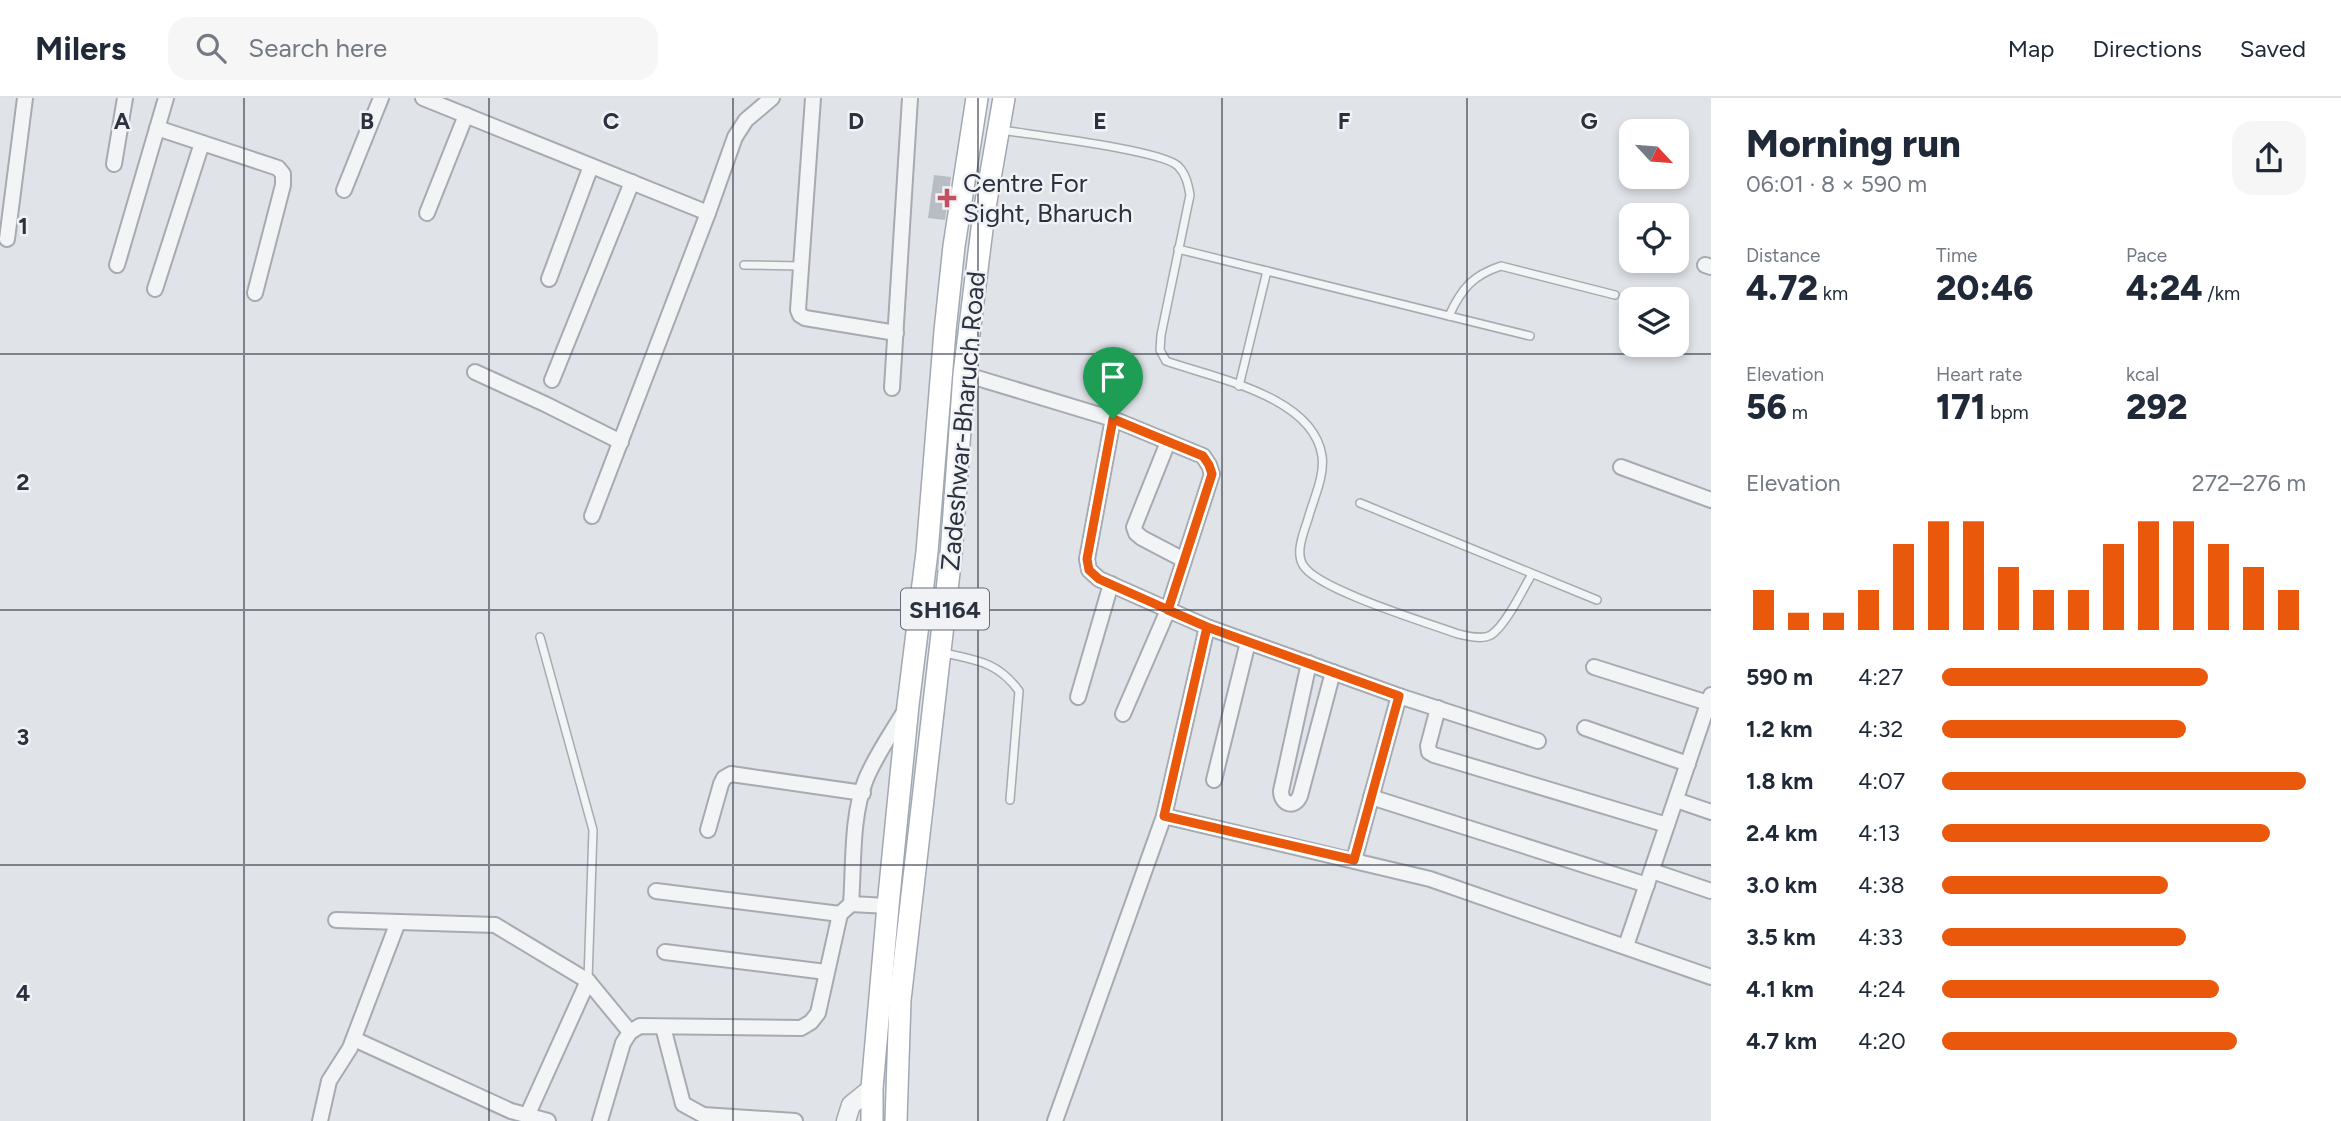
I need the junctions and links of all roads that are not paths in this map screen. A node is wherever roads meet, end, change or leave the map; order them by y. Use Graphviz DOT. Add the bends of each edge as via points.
graph roads {
  1 [pos="25,98"];
  2 [pos="125,98"];
  3 [pos="166,98"];
  4 [pos="381,98"];
  5 [pos="423,98"];
  6 [pos="772,98"];
  7 [pos="813,98"];
  8 [pos="910,98"];
  9 [pos="977,98"];
  10 [pos="1004,98"];
  11 [pos="466,115"];
  12 [pos="157,128"];
  13 [pos="998,129"];
  14 [pos="202,143"];
  15 [pos="114,164"];
  16 [pos="592,166"];
  17 [pos="632,182"];
  18 [pos="344,190"];
  19 [pos="427,213"];
  20 [pos="708,213"];
  21 [pos="7,239"];
  22 [pos="1178,249"];
  23 [pos="117,265"];
  24 [pos="744,265"];
  25 [pos="801,267"];
  26 [pos="1266,271"];
  27 [pos="549,279"];
  28 [pos="155,289"];
  29 [pos="255,293"];
  30 [pos="1615,295"];
  31 [pos="1449,316"];
  32 [pos="896,333"];
  33 [pos="1530,336"];
  34 [pos="475,372"];
  35 [pos="964,374"];
  36 [pos="552,380"];
  37 [pos="1239,386"];
  38 [pos="892,388"];
  39 [pos="1113,419"];
  40 [pos="621,442"];
  41 [pos="1168,442"];
  42 [pos="1621,467"];
  43 [pos="1711,500"];
  44 [pos="1360,503"];
  45 [pos="592,516"];
  46 [pos="1184,560"];
  47 [pos="1532,574"];
  48 [pos="1111,584"];
  49 [pos="1597,600"];
  50 [pos="1168,610"];
  51 [pos="1207,627"];
  52 [pos="540,637"];
  53 [pos="1248,642"];
  54 [pos="939,652"];
  55 [pos="1309,663"];
  56 [pos="1594,667"];
  57 [pos="1333,672"];
  58 [pos="1078,696"];
  59 [pos="1399,696"];
  60 [pos="1710,699"];
  61 [pos="908,705"];
  62 [pos="1438,708"];
  63 [pos="1123,714"];
  64 [pos="1585,728"];
  65 [pos="1538,741"];
  66 [pos="1688,764"];
  67 [pos="1214,780"];
  68 [pos="863,793"];
  69 [pos="1371,797"];
  70 [pos="1010,800"];
  71 [pos="1676,800"];
  72 [pos="1711,812"];
  73 [pos="1164,816"];
  74 [pos="1667,825"];
  75 [pos="708,830"];
  76 [pos="1354,860"];
  77 [pos="1649,878"];
  78 [pos="656,891"];
  79 [pos="1711,891"];
  80 [pos="888,906"];
  81 [pos="846,909"];
  82 [pos="336,920"];
  83 [pos="398,922"];
  84 [pos="1626,946"];
  85 [pos="665,952"];
  86 [pos="826,972"];
  87 [pos="1711,976"];
  88 [pos="589,981"];
  89 [pos="663,1027"];
  90 [pos="629,1032"];
  91 [pos="354,1039"];
  92 [pos="872,1088"];
  93 [pos="527,1116"];
  94 [pos="320,1121"];
  95 [pos="548,1121"];
  96 [pos="600,1121"];
  97 [pos="796,1121"];
  98 [pos="846,1121"];
  99 [pos="872,1121"];
  100 [pos="896,1121"];
  101 [pos="1055,1121"];
  1 -- 21 [label="street"];
  2 -- 15 [label="street"];
  3 -- 12 [label="street"];
  4 -- 18 [label="street"];
  5 -- 11 [label="street"];
  6 -- 20 [label="street" via="739,127"];
  7 -- 25 [label="street"];
  8 -- 32 [label="street"];
  9 -- 61 [label="main road, Zadeshwar-Bharuch Road / SH164" via="953,258 927,552"];
  10 -- 13 [label="main road, Zadeshwar-Bharuch Road / SH164"];
  11 -- 16 [label="street"];
  11 -- 19 [label="street"];
  12 -- 14 [label="street"];
  12 -- 23 [label="street"];
  13 -- 22 [label="lane" via="1145,153 1176,164 1187,179 1190,195"];
  13 -- 35 [label="main road, Zadeshwar-Bharuch Road / SH164"];
  14 -- 28 [label="street"];
  14 -- 29 [label="street" via="278,168 283,174"];
  16 -- 17 [label="street"];
  16 -- 27 [label="street"];
  17 -- 20 [label="street"];
  17 -- 36 [label="street"];
  20 -- 40 [label="street"];
  22 -- 26 [label="lane"];
  22 -- 37 [label="lane" via="1160,350 1166,361"];
  24 -- 25 [label="lane"];
  25 -- 32 [label="street" via="800,315"];
  26 -- 31 [label="lane"];
  26 -- 37 [label="lane"];
  30 -- 31 [label="lane" via="1501,266 1484,271 1469,283"];
  31 -- 33 [label="lane"];
  32 -- 38 [label="street"];
  34 -- 40 [label="street"];
  35 -- 39 [label="street"];
  35 -- 54 [label="main road, Zadeshwar-Bharuch Road / SH164"];
  37 -- 47 [label="lane" via="1275,398 1312,430 1322,457 1300,548 1302,564 1312,576 1475,637 1490,636 1501,624"];
  39 -- 41 [label="street"];
  39 -- 48 [label="street" via="1087,559 1089,570"];
  40 -- 45 [label="street"];
  41 -- 46 [label="street" via="1203,456 1212,474"];
  41 -- 46 [label="street" via="1135,527 1142,538"];
  42 -- 43 [label="street"];
  44 -- 47 [label="lane"];
  46 -- 50 [label="street"];
  47 -- 49 [label="lane"];
  48 -- 50 [label="street"];
  48 -- 58 [label="street"];
  50 -- 51 [label="street"];
  50 -- 63 [label="street"];
  51 -- 53 [label="street"];
  51 -- 73 [label="street"];
  52 -- 88 [label="lane" via="593,830"];
  53 -- 55 [label="street"];
  53 -- 67 [label="street"];
  54 -- 70 [label="lane" via="990,664 1019,691"];
  54 -- 100 [label="main road, Zadeshwar-Bharuch Road / SH164" via="900,1000"];
  55 -- 57 [label="street"];
  55 -- 57 [label="street" via="1280,791 1284,802 1291,804 1300,796"];
  56 -- 60 [label="street"];
  57 -- 59 [label="street"];
  59 -- 62 [label="street"];
  59 -- 69 [label="street"];
  60 -- 66 [label="street"];
  61 -- 68 [label="street" via="879,752"];
  61 -- 80 [label="main road, Zadeshwar-Bharuch Road / SH164"];
  62 -- 65 [label="street"];
  62 -- 74 [label="street" via="1428,747 1434,755"];
  64 -- 66 [label="street"];
  66 -- 71 [label="street"];
  68 -- 75 [label="street" via="731,774 721,784"];
  68 -- 81 [label="street"];
  69 -- 76 [label="street"];
  69 -- 77 [label="street"];
  71 -- 72 [label="street"];
  71 -- 74 [label="street"];
  73 -- 76 [label="street"];
  73 -- 101 [label="street"];
  74 -- 77 [label="street"];
  76 -- 84 [label="street" via="1430,879"];
  77 -- 79 [label="street"];
  77 -- 84 [label="street"];
  78 -- 81 [label="street"];
  80 -- 81 [label="street"];
  80 -- 92 [label="main road, Zadeshwar-Bharuch Road / SH164"];
  81 -- 86 [label="street"];
  82 -- 83 [label="street"];
  83 -- 88 [label="street" via="495,925"];
  83 -- 91 [label="street"];
  84 -- 87 [label="street"];
  85 -- 86 [label="street"];
  86 -- 89 [label="street" via="818,1013 801,1028"];
  88 -- 90 [label="street"];
  88 -- 93 [label="street"];
  89 -- 90 [label="street" via="640,1026"];
  89 -- 97 [label="street" via="683,1104 692,1111"];
  90 -- 96 [label="street"];
  91 -- 93 [label="street"];
  91 -- 94 [label="street" via="328,1081"];
  92 -- 98 [label="street" via="851,1105"];
  92 -- 99 [label="main road, Zadeshwar-Bharuch Road / SH164"];
  93 -- 95 [label="street"];
}
